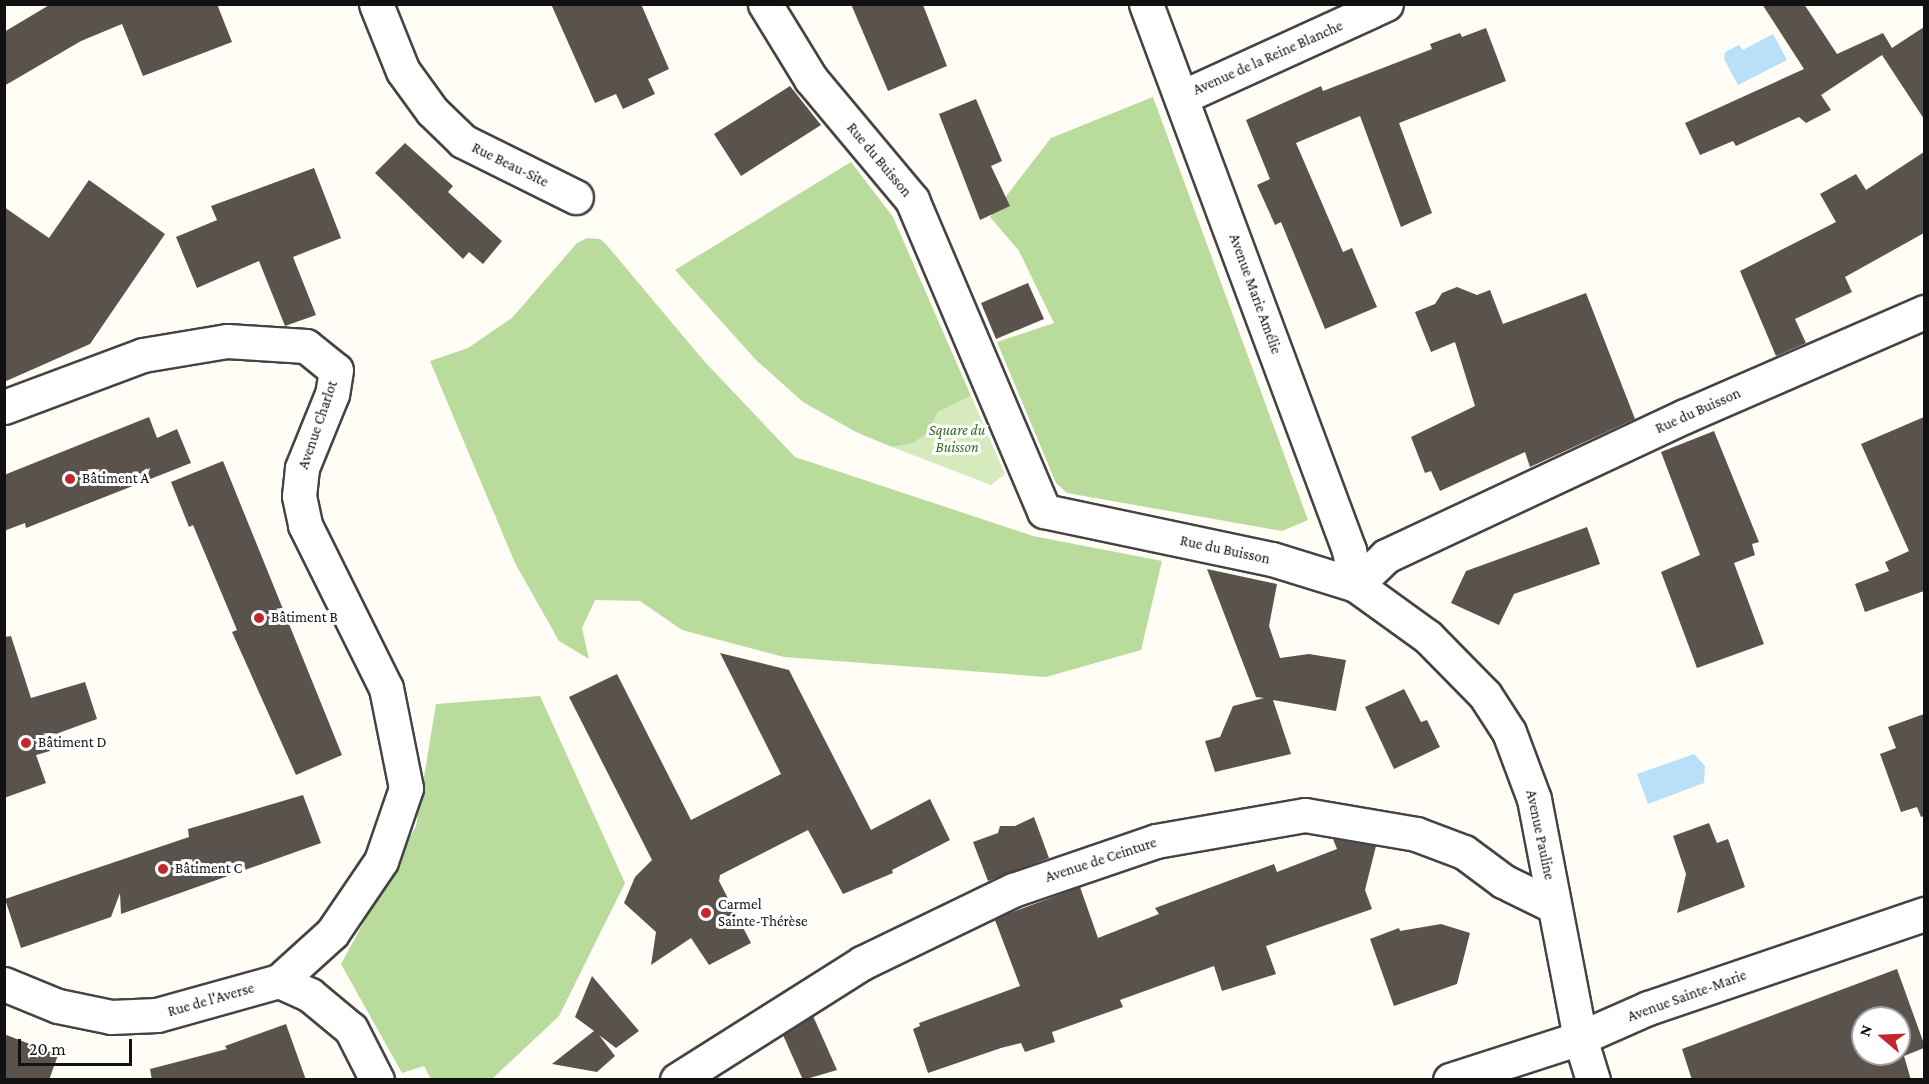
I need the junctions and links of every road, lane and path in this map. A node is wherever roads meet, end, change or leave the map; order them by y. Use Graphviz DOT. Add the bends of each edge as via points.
graph roads {
  1 [pos="376,4"];
  2 [pos="765,4"];
  3 [pos="1146,4"];
  4 [pos="1386,4"];
  5 [pos="1182,97"];
  6 [pos="576,197"];
  7 [pos="1924,312"];
  8 [pos="4,407"];
  9 [pos="1356,585"];
  10 [pos="1554,906"];
  11 [pos="1924,914"];
  12 [pos="279,981"];
  13 [pos="4,984"];
  14 [pos="1580,1038"];
  15 [pos="377,1080"];
  16 [pos="677,1080"];
  17 [pos="1450,1080"];
  18 [pos="1593,1080"];
  1 -- 6 [label="street, Rue Beau-Site" via="403,71 432,111 463,141"];
  2 -- 9 [label="street, Rue du Buisson" via="811,79 912,200 1044,511 1272,559"];
  3 -- 5 [label="street, Avenue Marie Amélie"];
  4 -- 5 [label="street, Avenue de la Reine Blanche"];
  5 -- 9 [label="street, Avenue Marie Amélie" via="1350,550"];
  7 -- 9 [label="street, Rue du Buisson" via="1685,416 1386,556"];
  8 -- 12 [label="street, Avenue Charlot" via="143,355 227,341 306,346 336,370 332,394 302,468 299,496 305,525 386,688 406,788 381,861 332,933"];
  9 -- 10 [label="street, Avenue Pauline" via="1428,637 1485,695 1509,732 1534,799"];
  10 -- 14 [label="street, Avenue Pauline"];
  10 -- 16 [label="street, Avenue de Ceinture" via="1503,881 1464,852 1416,834 1305,815 1156,841 1013,890 862,963"];
  11 -- 14 [label="street, Avenue Sainte-Marie" via="1648,1008"];
  12 -- 13 [label="street, Rue de l'Averse" via="157,1015 111,1017 58,1006"];
  12 -- 15 [label="street" via="310,995 351,1029"];
  14 -- 17 [label="street, Avenue Sainte-Marie"];
  14 -- 18 [label="street, Avenue Pauline"];
}
